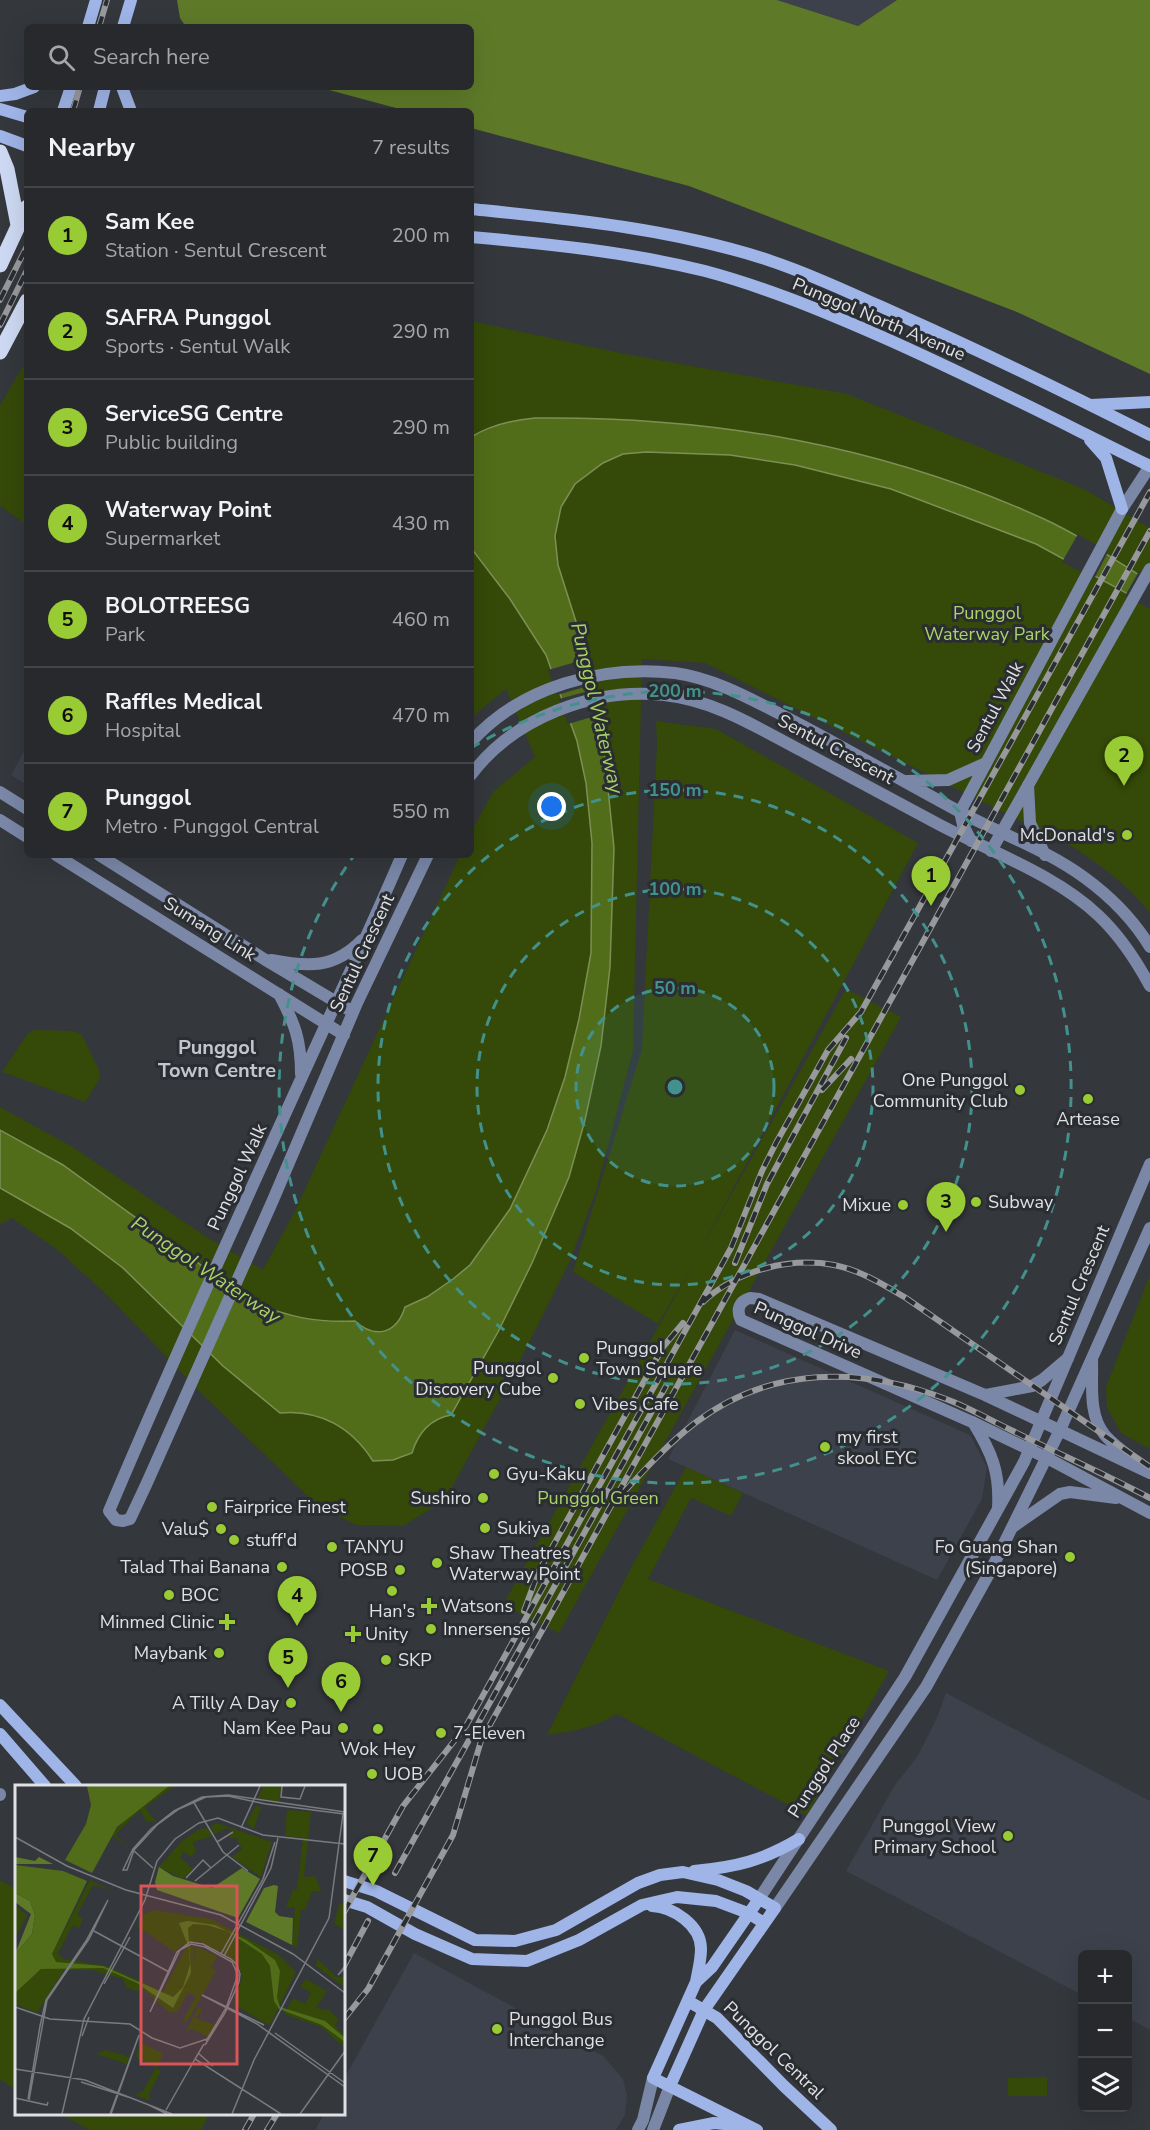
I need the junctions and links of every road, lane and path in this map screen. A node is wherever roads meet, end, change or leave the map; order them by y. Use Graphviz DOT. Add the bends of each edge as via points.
graph roads {
  1 [pos="96,0"];
  2 [pos="131,0"];
  3 [pos="89,24"];
  4 [pos="124,24"];
  5 [pos="24,90"];
  6 [pos="69,90"];
  7 [pos="104,90"];
  8 [pos="123,90"];
  9 [pos="0,96"];
  10 [pos="64,108"];
  11 [pos="100,108"];
  12 [pos="130,108"];
  13 [pos="0,109"];
  14 [pos="24,116"];
  15 [pos="0,136"];
  16 [pos="24,145"];
  17 [pos="0,152"];
  18 [pos="474,209"];
  19 [pos="24,213"];
  20 [pos="18,225"];
  21 [pos="474,237"];
  22 [pos="0,265"];
  23 [pos="24,307"];
  24 [pos="0,352"];
  25 [pos="1150,402"];
  26 [pos="1090,405"];
  27 [pos="1086,435"];
  28 [pos="1150,435"];
  29 [pos="1150,466"];
  30 [pos="1122,509"];
  31 [pos="1150,569"];
  32 [pos="474,739"];
  33 [pos="986,763"];
  34 [pos="474,772"];
  35 [pos="906,781"];
  36 [pos="1028,785"];
  37 [pos="0,792"];
  38 [pos="24,807"];
  39 [pos="960,812"];
  40 [pos="0,820"];
  41 [pos="1001,833"];
  42 [pos="24,835"];
  43 [pos="971,841"];
  44 [pos="991,851"];
  45 [pos="1045,855"];
  46 [pos="61,858"];
  47 [pos="104,858"];
  48 [pos="401,858"];
  49 [pos="427,858"];
  50 [pos="369,933"];
  51 [pos="1150,947"];
  52 [pos="264,959"];
  53 [pos="1150,986"];
  54 [pos="277,992"];
  55 [pos="338,1003"];
  56 [pos="353,1012"];
  57 [pos="327,1024"];
  58 [pos="344,1035"];
  59 [pos="301,1078"];
  60 [pos="1150,1164"];
  61 [pos="1150,1228"];
  62 [pos="1068,1358"];
  63 [pos="1092,1360"];
  64 [pos="985,1395"];
  65 [pos="1043,1421"];
  66 [pos="972,1422"];
  67 [pos="1060,1430"];
  68 [pos="1030,1449"];
  69 [pos="1047,1458"];
  70 [pos="1146,1470"];
  71 [pos="1123,1499"];
  72 [pos="998,1508"];
  73 [pos="1150,1514"];
  74 [pos="1014,1526"];
  75 [pos="0,1705"];
  76 [pos="0,1734"];
  77 [pos="44,1785"];
  78 [pos="75,1785"];
  79 [pos="799,1839"];
  80 [pos="683,1872"];
  81 [pos="345,1881"];
  82 [pos="759,1899"];
  83 [pos="345,1900"];
  84 [pos="642,1905"];
  85 [pos="775,1908"];
  86 [pos="748,1913"];
  87 [pos="765,1923"];
  88 [pos="696,1982"];
  89 [pos="688,2001"];
  90 [pos="704,2010"];
  91 [pos="653,2078"];
  92 [pos="670,2086"];
  93 [pos="754,2128"];
  94 [pos="638,2130"];
  95 [pos="653,2130"];
  96 [pos="679,2130"];
  97 [pos="831,2130"];
  1 -- 3 [label="main road"];
  2 -- 4 [label="main road"];
  5 -- 9 [label="main road"];
  6 -- 10 [label="main road"];
  7 -- 11 [label="main road"];
  8 -- 12 [label="main road"];
  13 -- 14 [label="main road"];
  15 -- 16 [label="main road"];
  17 -- 20 [label="main road"];
  18 -- 26 [label="main road, Punggol North Avenue" via="674,235 760,258 828,283 959,341"];
  19 -- 20 [label="main road"];
  20 -- 22 [label="main road"];
  21 -- 27 [label="main road, Punggol North Avenue" via="578,247 651,259 795,300 929,358"];
  23 -- 24 [label="main road"];
  25 -- 26 [label="main road"];
  26 -- 28 [label="main road, Punggol North Avenue"];
  27 -- 29 [label="main road, Punggol North Avenue"];
  27 -- 30 [label="main road" via="1106,458"];
  29 -- 30 [label="street, Sentul Walk"];
  30 -- 33 [label="street, Sentul Walk"];
  31 -- 36 [label="street"];
  32 -- 35 [label="street, Sentul Crescent" via="508,709 563,684 638,671 675,673 742,694"];
  33 -- 35 [label="street" via="948,780"];
  33 -- 39 [label="street, Sentul Walk"];
  34 -- 43 [label="street, Sentul Crescent" via="521,730 583,702 627,694 684,697 728,712"];
  35 -- 39 [label="street, Sentul Crescent"];
  36 -- 41 [label="street"];
  36 -- 45 [label="street" via="1030,823"];
  37 -- 38 [label="street"];
  39 -- 41 [label="street, Sentul Crescent"];
  39 -- 43 [label="street"];
  40 -- 42 [label="street"];
  41 -- 44 [label="street"];
  41 -- 45 [label="street, Sentul Crescent"];
  43 -- 44 [label="street, Sentul Crescent"];
  44 -- 53 [label="street, Sentul Crescent" via="1053,882 1100,916 1135,958"];
  45 -- 51 [label="street, Sentul Crescent" via="1083,877 1117,904"];
  46 -- 54 [label="street, Sumang Link"];
  47 -- 52 [label="street, Sumang Link"];
  48 -- 50 [label="street, Sentul Crescent"];
  49 -- 56 [label="street, Sentul Crescent"];
  50 -- 52 [label="street" via="353,949 324,964"];
  50 -- 55 [label="street, Sentul Crescent"];
  52 -- 55 [label="street, Sumang Link"];
  54 -- 57 [label="street, Sumang Link"];
  54 -- 59 [label="street" via="291,1017 301,1048"];
  55 -- 56 [label="street, Sumang Link"];
  55 -- 57 [label="street, Sentul Crescent"];
  56 -- 58 [label="street, Sentul Crescent"];
  57 -- 58 [label="street, Sumang Link"];
  57 -- 59 [label="street, Punggol Walk"];
  58 -- 59 [label="street, Punggol Walk" via="130,1519 116,1520 109,1511"];
  60 -- 62 [label="street, Sentul Crescent"];
  61 -- 63 [label="street"];
  62 -- 64 [label="street" via="1032,1386"];
  62 -- 65 [label="street, Sentul Crescent"];
  63 -- 67 [label="street"];
  63 -- 70 [label="street" via="1098,1425 1104,1435"];
  64 -- 65 [label="street, Punggol Drive"];
  64 -- 66 [label="street, Punggol Drive" via="759,1299 750,1298 740,1304 741,1320"];
  65 -- 67 [label="street, Punggol Drive"];
  65 -- 68 [label="street, Punggol Place"];
  66 -- 68 [label="street, Punggol Drive"];
  66 -- 72 [label="street" via="1000,1485"];
  67 -- 69 [label="street, Punggol Place"];
  67 -- 70 [label="street, Punggol Drive"];
  68 -- 69 [label="street, Punggol Drive"];
  68 -- 72 [label="street, Punggol Place"];
  69 -- 71 [label="street, Punggol Drive"];
  69 -- 74 [label="street, Punggol Place"];
  71 -- 73 [label="street, Punggol Drive"];
  71 -- 74 [label="street" via="1060,1494"];
  72 -- 79 [label="street, Punggol Place" via="905,1677"];
  74 -- 85 [label="street, Punggol Place" via="926,1687"];
  75 -- 78 [label="main road"];
  76 -- 77 [label="main road"];
  79 -- 80 [label="main road" via="773,1854 728,1868"];
  79 -- 82 [label="street, Punggol Place"];
  80 -- 81 [label="main road" via="638,1883 556,1930 515,1941 475,1940 376,1891"];
  80 -- 82 [label="main road" via="718,1880"];
  82 -- 85 [label="main road"];
  82 -- 86 [label="main road, Punggol Place"];
  83 -- 84 [label="main road" via="367,1907 472,1959 527,1961 579,1940"];
  84 -- 86 [label="main road" via="677,1897 716,1901"];
  84 -- 88 [label="main road" via="661,1906 688,1922 701,1947"];
  85 -- 87 [label="main road, Punggol Place"];
  86 -- 87 [label="main road"];
  86 -- 88 [label="main road, Punggol Place" via="712,1967"];
  87 -- 90 [label="main road, Punggol Place"];
  88 -- 89 [label="main road, Punggol Place"];
  89 -- 90 [label="main road, Punggol Central"];
  89 -- 91 [label="main road, Punggol Place"];
  90 -- 92 [label="main road, Punggol Place"];
  90 -- 97 [label="main road, Punggol Central" via="717,2018"];
  91 -- 92 [label="main road"];
  91 -- 94 [label="street, Punggol Place"];
  92 -- 93 [label="main road"];
  92 -- 95 [label="street, Punggol Place"];
  93 -- 96 [label="main road" via="714,2123"];
}
